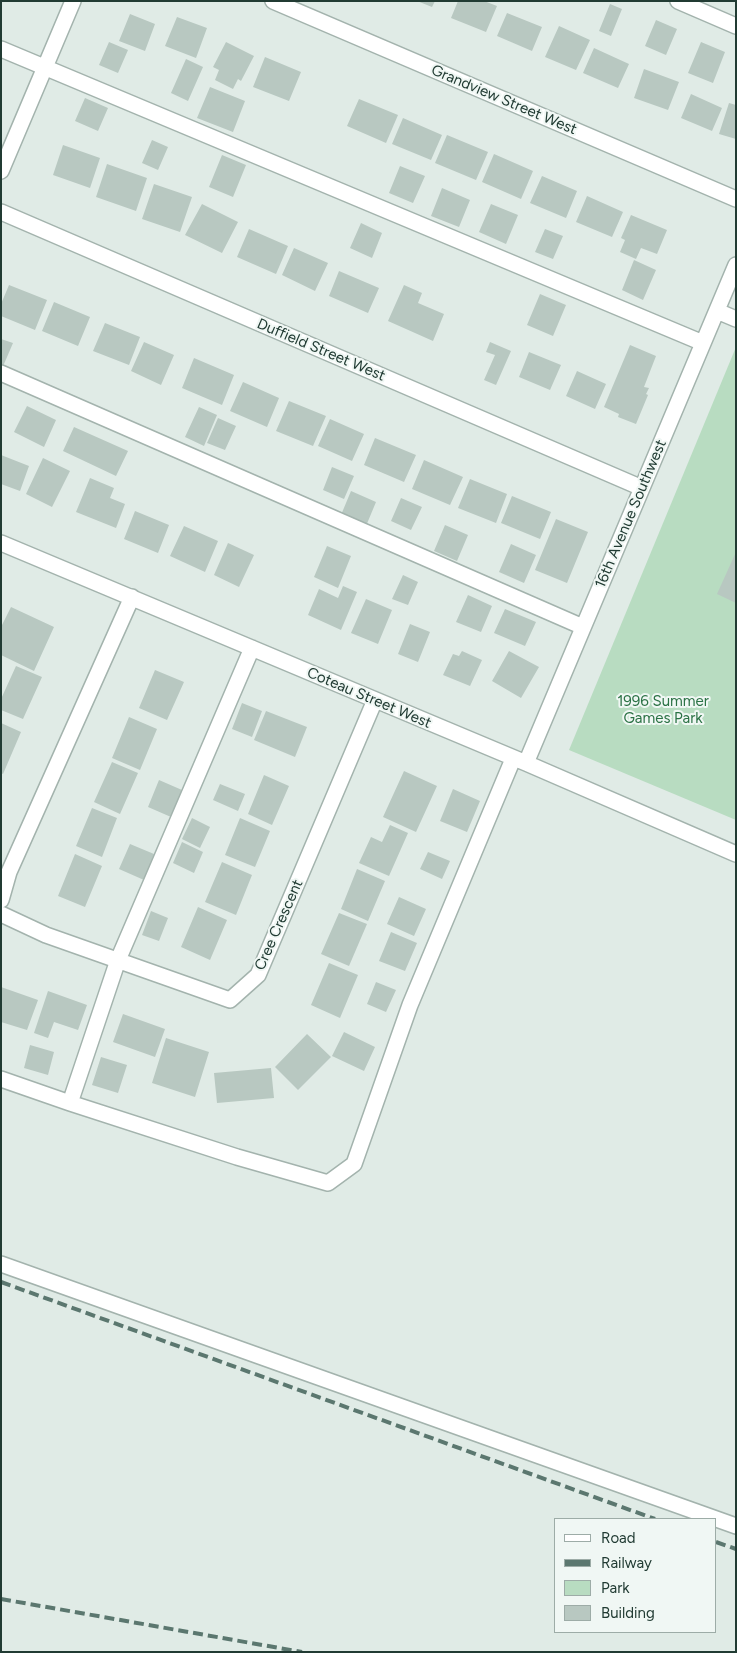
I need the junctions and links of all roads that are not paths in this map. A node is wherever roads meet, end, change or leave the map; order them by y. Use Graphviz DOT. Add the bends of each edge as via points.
graph roads {
  1 [pos="73,1"];
  2 [pos="273,1"];
  3 [pos="678,1"];
  4 [pos="736,26"];
  5 [pos="1,49"];
  6 [pos="45,68"];
  7 [pos="1,171"];
  8 [pos="736,199"];
  9 [pos="1,212"];
  10 [pos="736,265"];
  11 [pos="716,311"];
  12 [pos="736,319"];
  13 [pos="703,343"];
  14 [pos="1,374"];
  15 [pos="642,488"];
  16 [pos="1,543"];
  17 [pos="132,597"];
  18 [pos="583,627"];
  19 [pos="252,648"];
  20 [pos="375,700"];
  21 [pos="519,761"];
  22 [pos="736,854"];
  23 [pos="1,900"];
  24 [pos="1,914"];
  25 [pos="118,960"];
  26 [pos="1,1079"];
  27 [pos="70,1103"];
  28 [pos="1,1264"];
  29 [pos="714,1518"];
  30 [pos="717,1519"];
  31 [pos="736,1526"];
  1 -- 6 [label="street"];
  2 -- 8 [label="street, Grandview Street West"];
  3 -- 4 [label="street"];
  5 -- 6 [label="street"];
  6 -- 7 [label="street"];
  6 -- 13 [label="street"];
  9 -- 15 [label="street, Duffield Street West"];
  10 -- 11 [label="street, 16th Avenue Southwest"];
  11 -- 12 [label="street"];
  11 -- 13 [label="street, 16th Avenue Southwest"];
  13 -- 15 [label="street, 16th Avenue Southwest"];
  14 -- 18 [label="street"];
  15 -- 18 [label="street, 16th Avenue Southwest"];
  16 -- 17 [label="street, Coteau Street West"];
  17 -- 19 [label="street, Coteau Street West"];
  17 -- 23 [label="street" via="9,872"];
  18 -- 21 [label="street, 16th Avenue Southwest"];
  19 -- 20 [label="street, Coteau Street West"];
  19 -- 25 [label="street"];
  20 -- 21 [label="street, Coteau Street West"];
  20 -- 25 [label="street, Cree Crescent" via="258,975 230,1000"];
  21 -- 22 [label="street, Coteau Street West"];
  21 -- 27 [label="street, 16th Avenue Southwest" via="410,1005 354,1164 328,1183"];
  24 -- 25 [label="street, Cree Crescent" via="46,935"];
  25 -- 27 [label="street"];
  26 -- 27 [label="street"];
  28 -- 29 [label="street"];
  30 -- 31 [label="street"];
}
